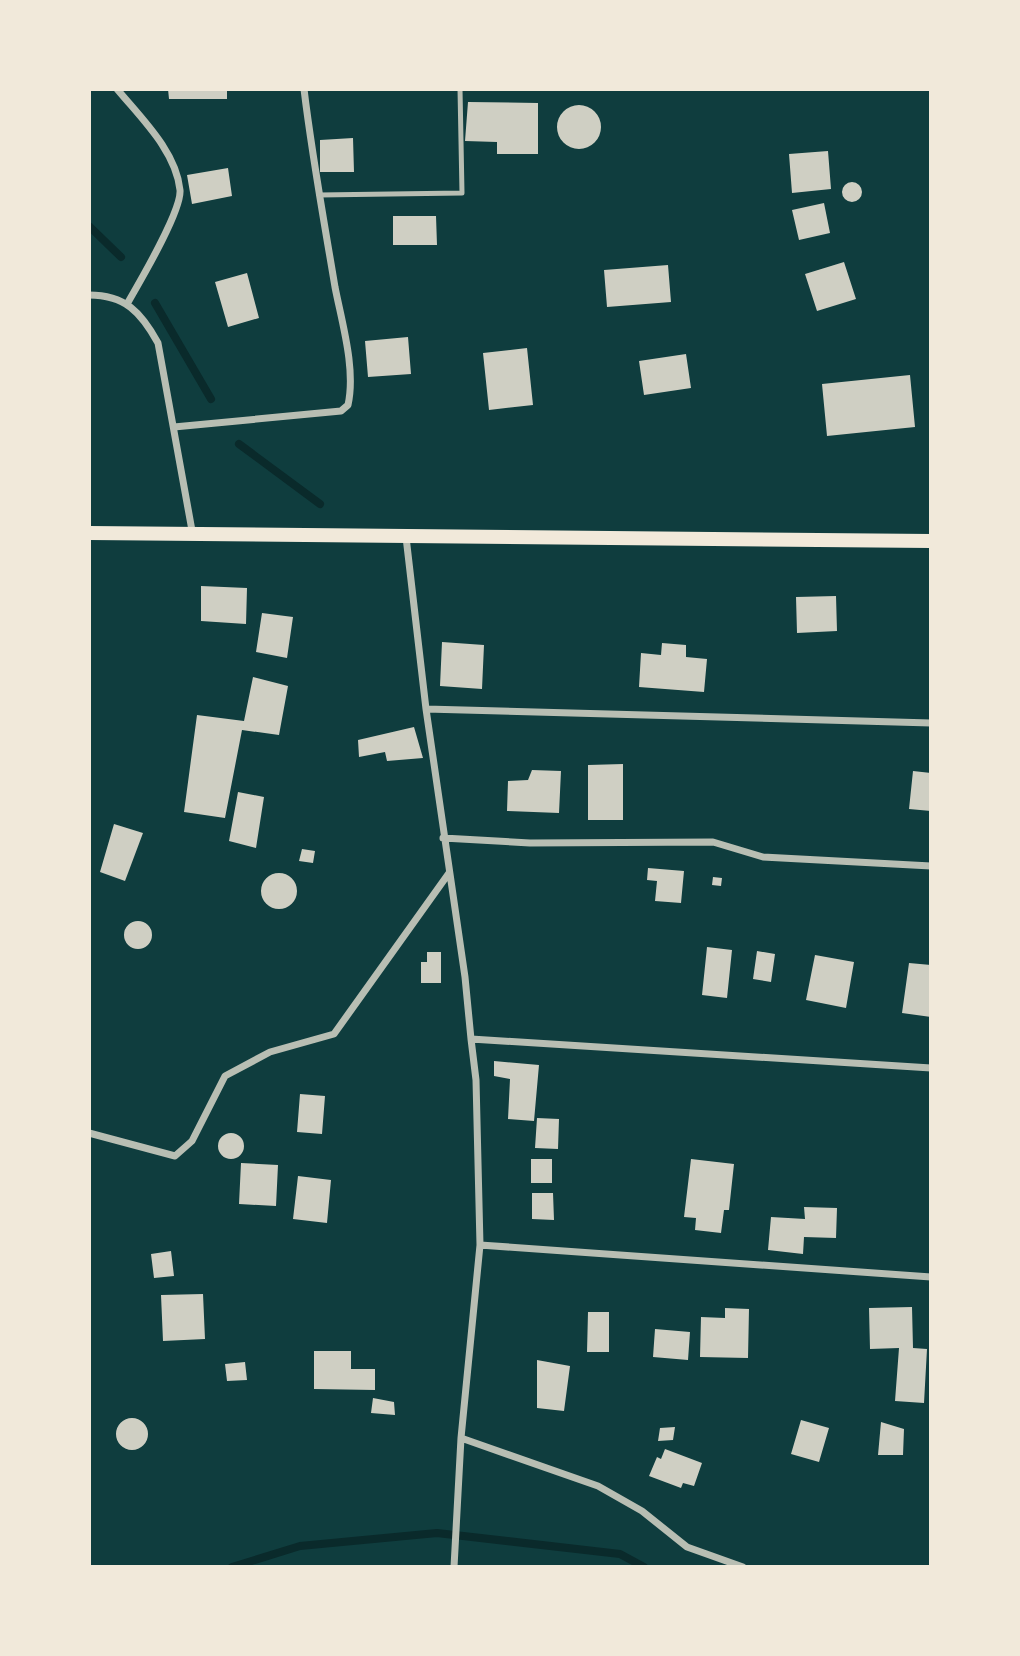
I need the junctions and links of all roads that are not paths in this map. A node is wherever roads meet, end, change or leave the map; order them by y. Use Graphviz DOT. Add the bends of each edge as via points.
graph roads {
  1 [pos="117,89"];
  2 [pos="304,89"];
  3 [pos="460,89"];
  4 [pos="319,195"];
  5 [pos="89,295"];
  6 [pos="127,304"];
  7 [pos="174,427"];
  8 [pos="89,533"];
  9 [pos="406,536"];
  10 [pos="194,537"];
  11 [pos="931,541"];
  12 [pos="426,709"];
  13 [pos="931,723"];
  14 [pos="443,838"];
  15 [pos="931,866"];
  16 [pos="449,872"];
  17 [pos="471,1039"];
  18 [pos="931,1069"];
  19 [pos="89,1133"];
  20 [pos="480,1245"];
  21 [pos="931,1277"];
  22 [pos="461,1438"];
  23 [pos="454,1567"];
  24 [pos="743,1567"];
  1 -- 6 [label="street" via="160,141 181,193 156,254"];
  2 -- 4 [label="street"];
  3 -- 4 [label="lane" via="462,193"];
  4 -- 7 [label="street" via="344,340 348,405 341,411"];
  5 -- 6 [label="street" via="121,298"];
  6 -- 7 [label="street" via="144,317 158,343"];
  7 -- 10 [label="street"];
  8 -- 10 [label="main road"];
  9 -- 10 [label="main road"];
  9 -- 11 [label="main road"];
  9 -- 12 [label="street"];
  12 -- 13 [label="street"];
  12 -- 14 [label="street"];
  14 -- 15 [label="street" via="530,843 713,842 763,858"];
  14 -- 16 [label="street"];
  16 -- 17 [label="street"];
  16 -- 19 [label="street" via="334,1034 270,1052 225,1076 192,1141 175,1156"];
  17 -- 18 [label="street"];
  17 -- 20 [label="street"];
  20 -- 21 [label="street"];
  20 -- 22 [label="street"];
  22 -- 23 [label="street"];
  22 -- 24 [label="street" via="598,1486 642,1511 687,1547"];
}
